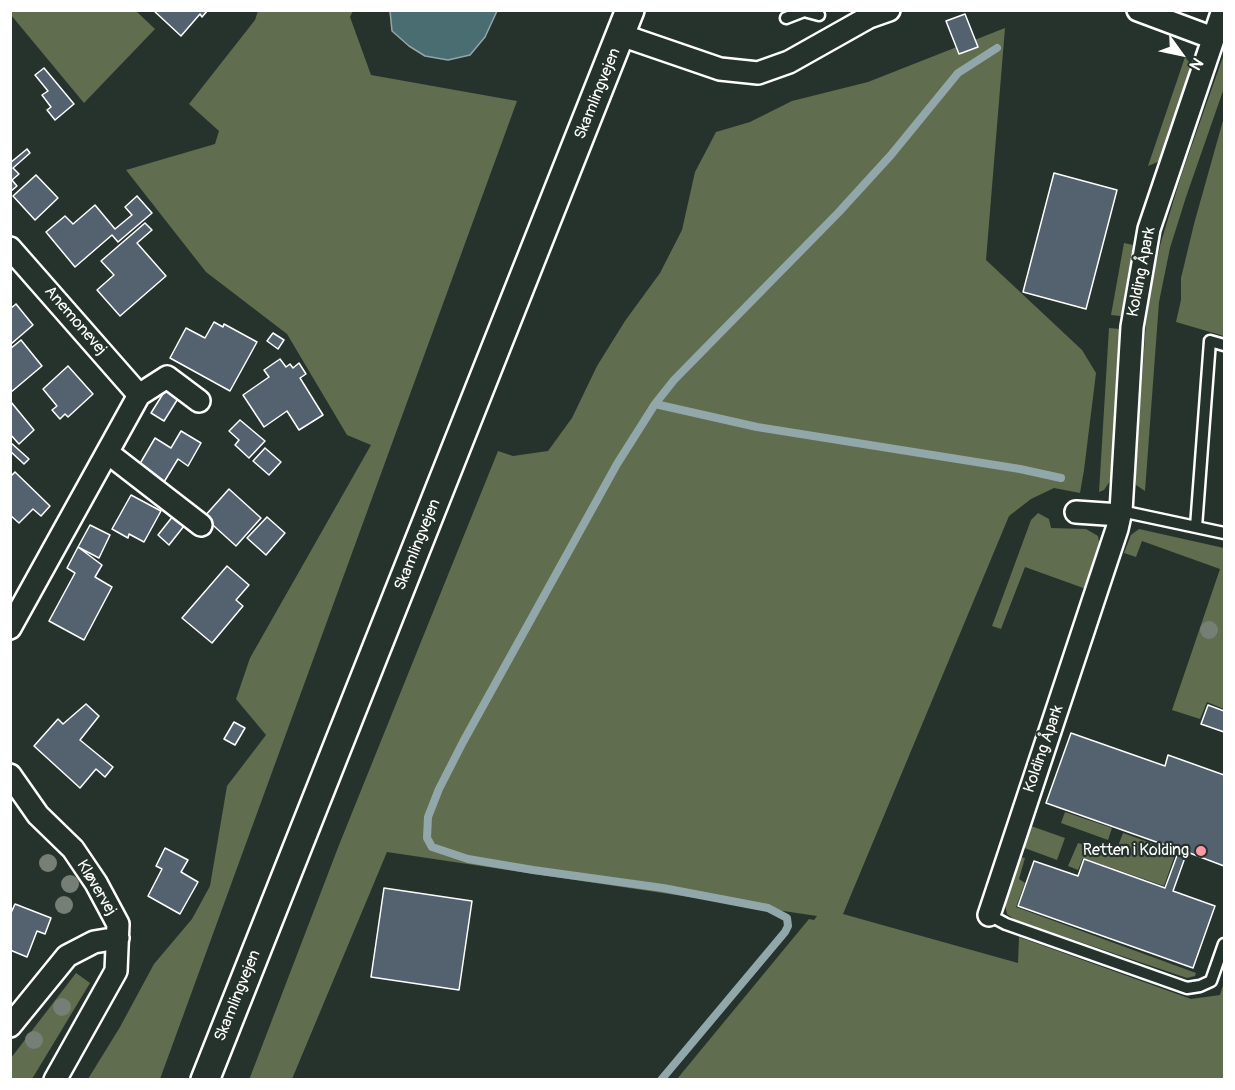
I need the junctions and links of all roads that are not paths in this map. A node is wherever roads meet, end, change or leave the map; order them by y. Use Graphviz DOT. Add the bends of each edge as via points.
graph roads {
  1 [pos="889,10"];
  2 [pos="1138,10"];
  3 [pos="1223,10"];
  4 [pos="786,18"];
  5 [pos="822,22"];
  6 [pos="626,23"];
  7 [pos="1213,38"];
  8 [pos="10,248"];
  9 [pos="1224,345"];
  10 [pos="139,394"];
  11 [pos="199,401"];
  12 [pos="108,453"];
  13 [pos="1076,512"];
  14 [pos="1120,513"];
  15 [pos="201,525"];
  16 [pos="1196,527"];
  17 [pos="1224,533"];
  18 [pos="12,620"];
  19 [pos="10,775"];
  20 [pos="989,915"];
  21 [pos="118,938"];
  22 [pos="1224,944"];
  23 [pos="10,1026"];
  24 [pos="55,1080"];
  25 [pos="205,1080"];
  1 -- 5 [label="street" via="868,17"];
  2 -- 7 [label="street"];
  3 -- 7 [label="street, Kolding Åpark"];
  4 -- 5 [label="lane" via="804,11"];
  5 -- 6 [label="street" via="789,62 758,73 720,69"];
  6 -- 25 [label="street, Skamlingvejen"];
  7 -- 14 [label="street, Kolding Åpark" via="1149,229 1132,327"];
  8 -- 10 [label="street, Anemonevej"];
  9 -- 16 [label="lane" via="1210,341"];
  10 -- 11 [label="street" via="167,376"];
  10 -- 12 [label="street"];
  12 -- 15 [label="street"];
  12 -- 18 [label="street"];
  13 -- 14 [label="street"];
  14 -- 16 [label="lane"];
  14 -- 20 [label="street, Kolding Åpark"];
  16 -- 17 [label="lane"];
  19 -- 21 [label="street, Kløvervej" via="38,815 73,849 96,883 118,924"];
  20 -- 22 [label="lane" via="1187,988 1211,981"];
  21 -- 23 [label="street" via="93,942 67,956"];
  21 -- 24 [label="street, Kløvervej" via="116,971"];
}
